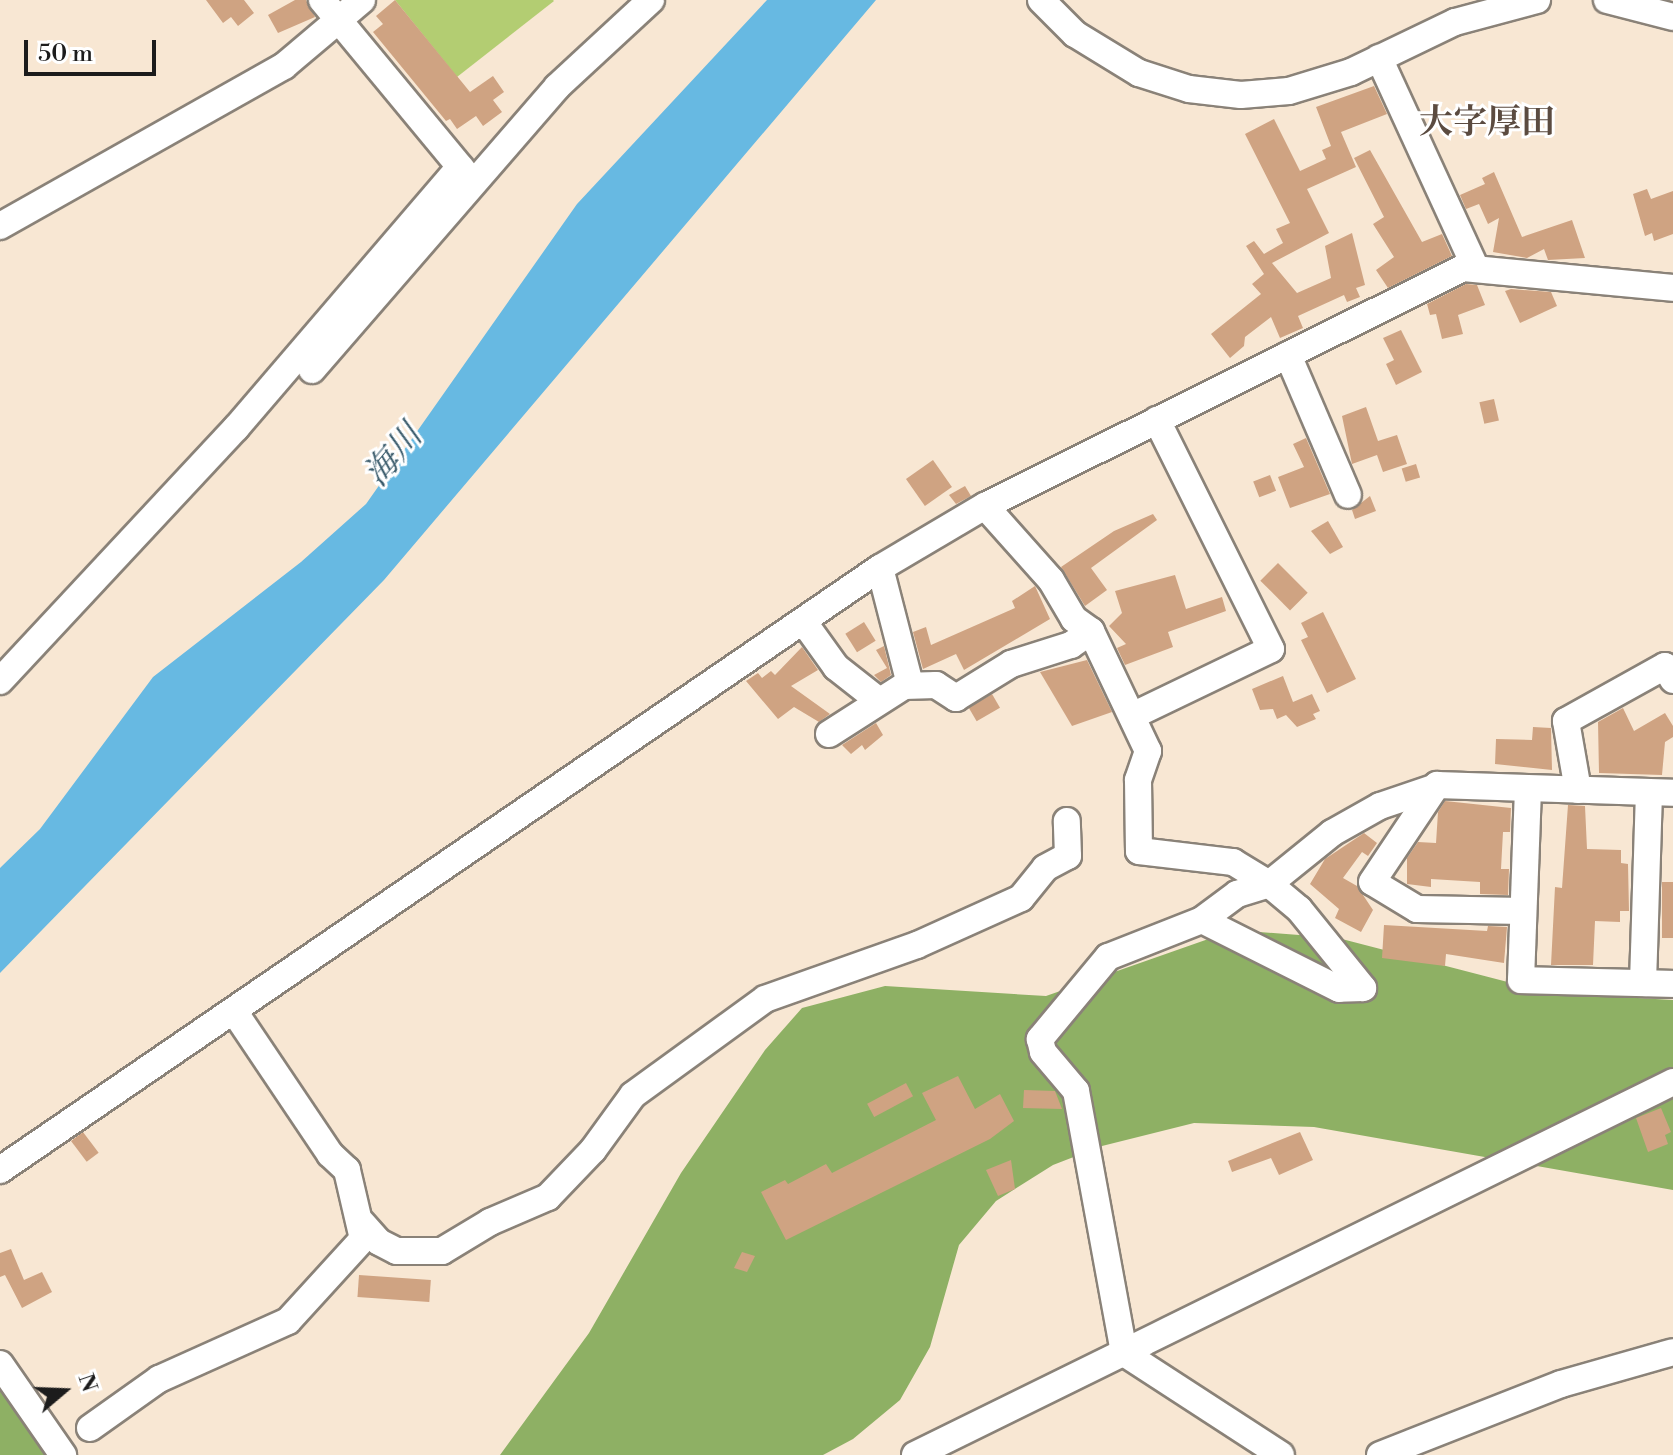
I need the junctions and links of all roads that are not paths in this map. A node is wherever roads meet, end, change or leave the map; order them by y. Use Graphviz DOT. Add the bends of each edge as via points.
graph roads {
  1 [pos="322,0"];
  2 [pos="362,0"];
  3 [pos="651,0"];
  4 [pos="1041,0"];
  5 [pos="1537,0"];
  6 [pos="1607,0"];
  7 [pos="1673,17"];
  8 [pos="341,23"];
  9 [pos="1379,58"];
  10 [pos="466,175"];
  11 [pos="0,225"];
  12 [pos="1475,267"];
  13 [pos="1673,288"];
  14 [pos="1288,355"];
  15 [pos="312,370"];
  16 [pos="1157,420"];
  17 [pos="1348,495"];
  18 [pos="985,506"];
  19 [pos="880,568"];
  20 [pos="803,621"];
  21 [pos="1091,631"];
  22 [pos="1673,680"];
  23 [pos="0,681"];
  24 [pos="910,684"];
  25 [pos="878,700"];
  26 [pos="1132,716"];
  27 [pos="829,734"];
  28 [pos="1436,787"];
  29 [pos="1528,789"];
  30 [pos="1578,790"];
  31 [pos="1661,793"];
  32 [pos="1067,821"];
  33 [pos="1269,884"];
  34 [pos="1523,911"];
  35 [pos="1202,920"];
  36 [pos="1643,983"];
  37 [pos="1673,984"];
  38 [pos="234,1011"];
  39 [pos="1673,1082"];
  40 [pos="0,1170"];
  41 [pos="362,1223"];
  42 [pos="1673,1352"];
  43 [pos="1124,1353"];
  44 [pos="0,1364"];
  45 [pos="90,1428"];
  46 [pos="63,1455"];
  47 [pos="915,1455"];
  48 [pos="1281,1455"];
  49 [pos="1380,1455"];
  1 -- 8 [label="street"];
  2 -- 8 [label="street"];
  3 -- 10 [label="street"];
  4 -- 9 [label="street" via="1106,55 1189,89 1241,95 1289,91"];
  5 -- 9 [label="street" via="1455,22"];
  6 -- 7 [label="street"];
  8 -- 10 [label="street"];
  8 -- 11 [label="street" via="284,66"];
  9 -- 12 [label="street"];
  10 -- 15 [label="street"];
  10 -- 23 [label="street"];
  12 -- 13 [label="street"];
  12 -- 14 [label="street" via="1463,268"];
  14 -- 16 [label="street"];
  14 -- 17 [label="street"];
  16 -- 18 [label="street"];
  16 -- 26 [label="street" via="1271,649"];
  18 -- 19 [label="street"];
  18 -- 21 [label="street" via="1051,580 1074,619"];
  19 -- 20 [label="street"];
  19 -- 24 [label="street"];
  20 -- 25 [label="street" via="836,667"];
  20 -- 38 [label="street"];
  21 -- 24 [label="street" via="1071,645 1011,664 956,698 936,685"];
  21 -- 26 [label="street"];
  22 -- 30 [label="street" via="1665,666 1566,721"];
  24 -- 25 [label="street"];
  25 -- 27 [label="street"];
  26 -- 33 [label="street" via="1148,751 1138,780 1139,851 1233,862"];
  28 -- 29 [label="street"];
  28 -- 33 [label="street" via="1380,806 1332,833"];
  28 -- 34 [label="street" via="1372,882 1417,909"];
  29 -- 30 [label="street"];
  29 -- 34 [label="street"];
  30 -- 31 [label="street"];
  31 -- 36 [label="street"];
  32 -- 41 [label="street" via="1068,856 1045,868 1021,898 917,945 765,999 633,1095 593,1150 548,1197 490,1222 442,1251 397,1251 379,1242"];
  33 -- 35 [label="street" via="1237,894"];
  33 -- 35 [label="street" via="1299,909 1363,988 1339,989"];
  34 -- 36 [label="street" via="1521,980"];
  35 -- 43 [label="street" via="1108,957 1040,1039 1043,1052 1076,1091"];
  36 -- 37 [label="street"];
  38 -- 40 [label="street"];
  38 -- 41 [label="street" via="330,1154 347,1170"];
  39 -- 43 [label="street"];
  41 -- 45 [label="street" via="363,1239 288,1321 159,1379"];
  42 -- 49 [label="street" via="1561,1384"];
  43 -- 47 [label="street"];
  43 -- 48 [label="street"];
  44 -- 46 [label="street"];
}
